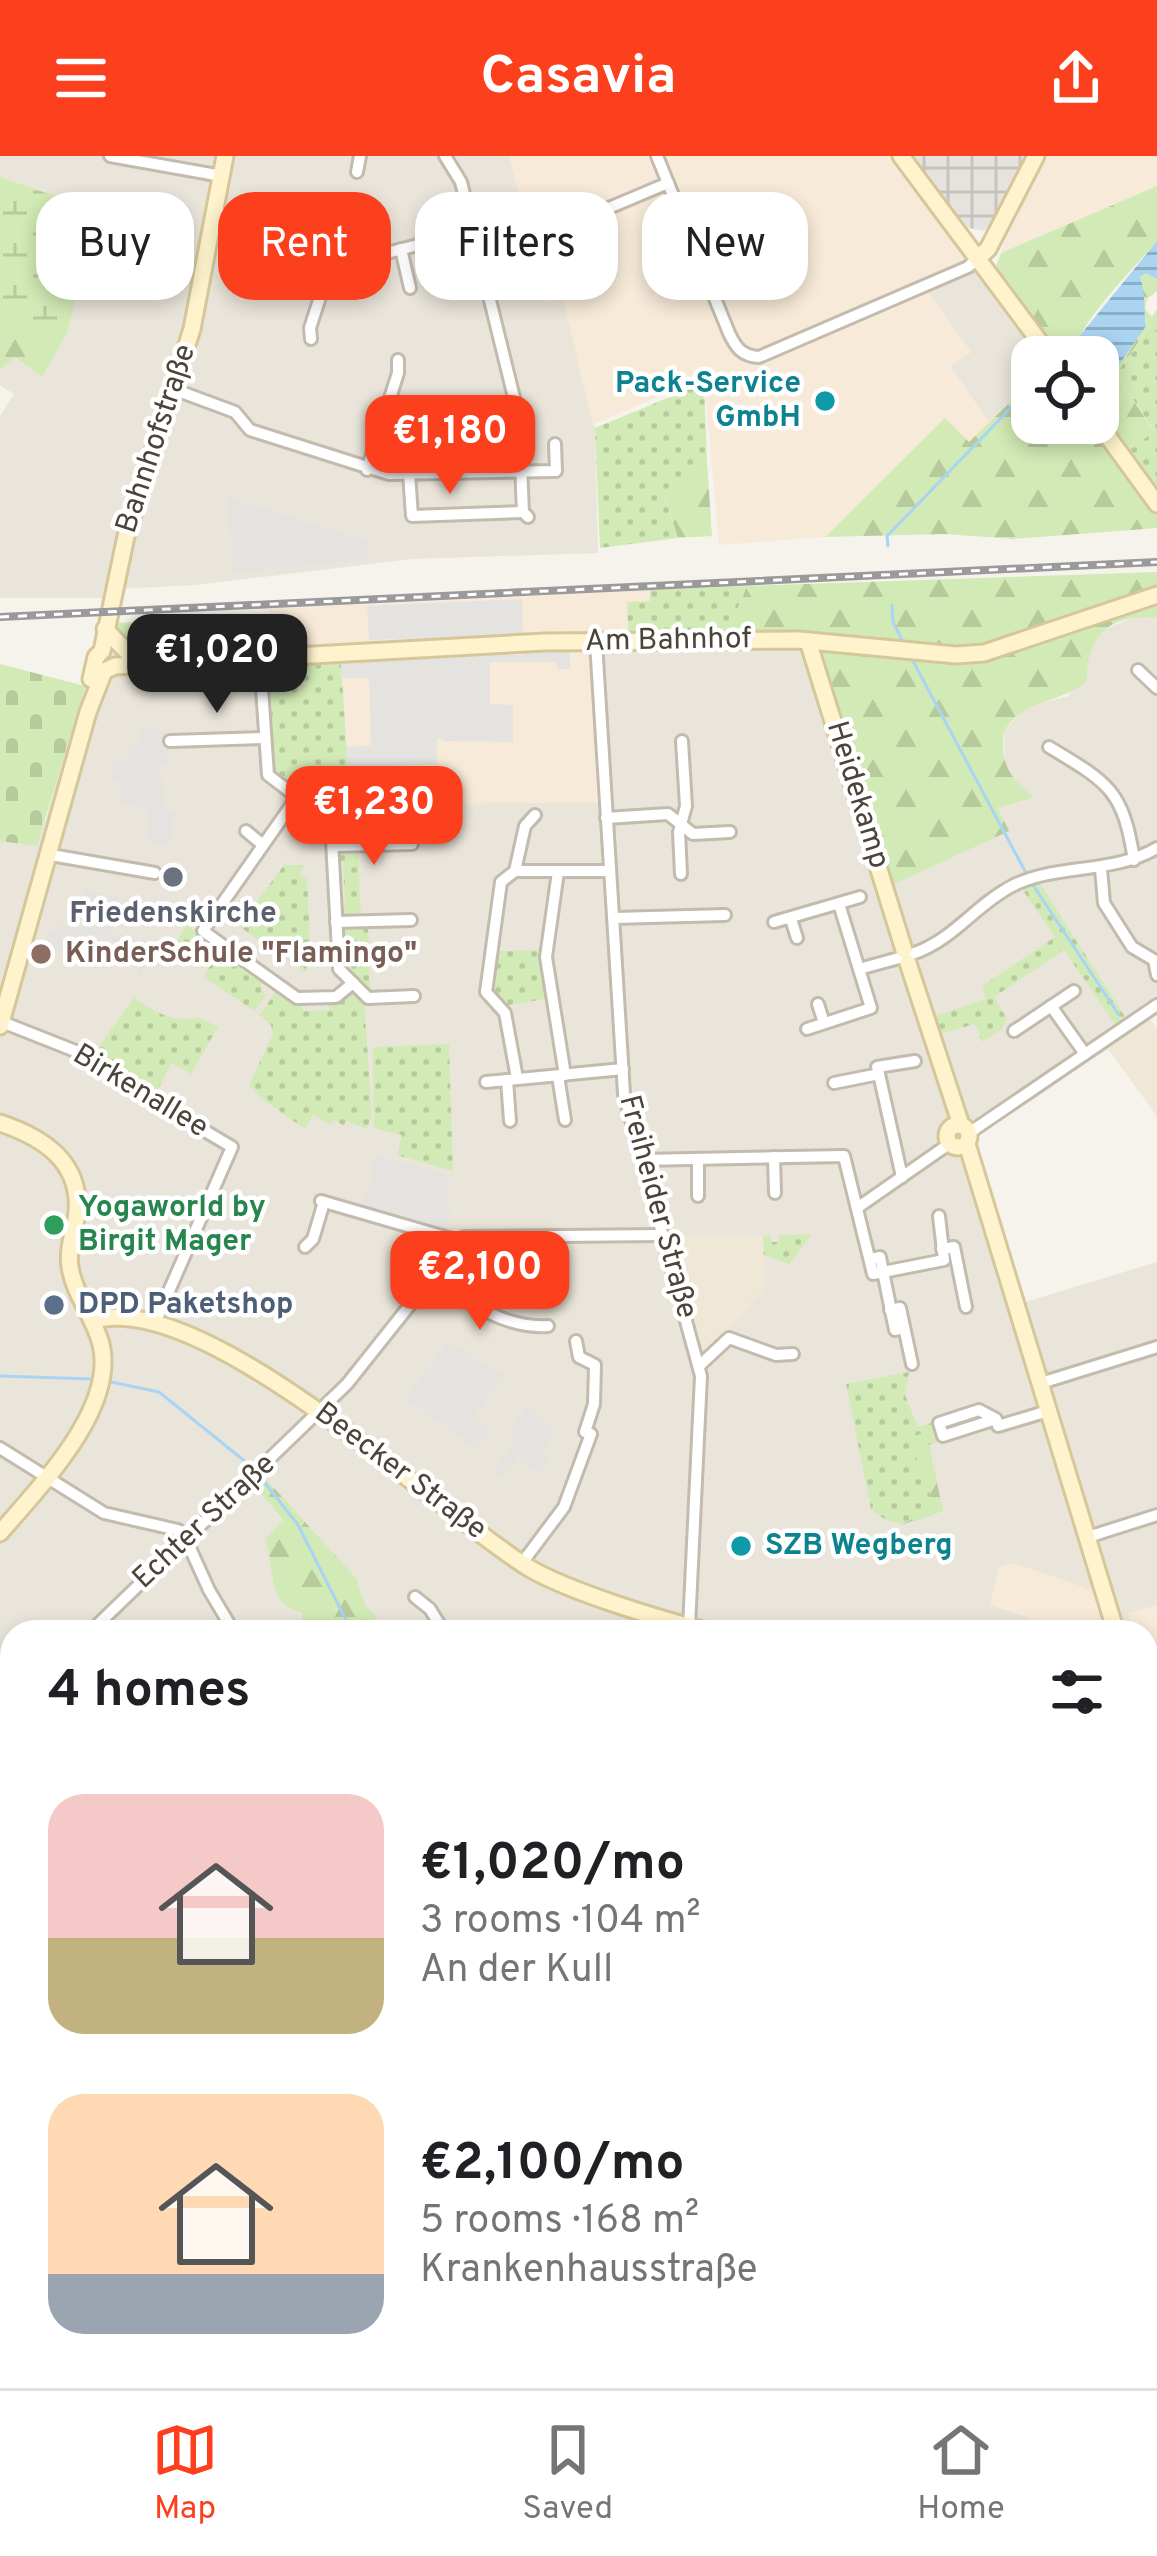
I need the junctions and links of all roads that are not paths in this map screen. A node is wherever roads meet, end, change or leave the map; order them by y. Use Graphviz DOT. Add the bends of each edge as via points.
graph roads {
  1 [pos="110,156"];
  2 [pos="225,156"];
  3 [pos="360,156"];
  4 [pos="445,156"];
  5 [pos="657,156"];
  6 [pos="901,156"];
  7 [pos="1036,156"];
  8 [pos="357,172"];
  9 [pos="222,176"];
  10 [pos="668,183"];
  11 [pos="463,192"];
  12 [pos="618,204"];
  13 [pos="216,212"];
  14 [pos="415,245"];
  15 [pos="400,249"];
  16 [pos="391,252"];
  17 [pos="978,258"];
  18 [pos="410,288"];
  19 [pos="319,300"];
  20 [pos="491,300"];
  21 [pos="1036,336"];
  22 [pos="311,339"];
  23 [pos="398,360"];
  24 [pos="173,389"];
  25 [pos="555,444"];
  26 [pos="1113,444"];
  27 [pos="367,470"];
  28 [pos="520,471"];
  29 [pos="410,474"];
  30 [pos="1157,504"];
  31 [pos="1157,595"];
  32 [pos="105,629"];
  33 [pos="808,641"];
  34 [pos="596,642"];
  35 [pos="260,660"];
  36 [pos="107,662"];
  37 [pos="161,665"];
  38 [pos="1138,670"];
  39 [pos="1157,688"];
  40 [pos="265,737"];
  41 [pos="170,741"];
  42 [pos="682,741"];
  43 [pos="1049,748"];
  44 [pos="298,797"];
  45 [pos="535,815"];
  46 [pos="606,818"];
  47 [pos="681,822"];
  48 [pos="246,831"];
  49 [pos="730,832"];
  50 [pos="412,844"];
  51 [pos="263,845"];
  52 [pos="335,846"];
  53 [pos="1157,848"];
  54 [pos="51,855"];
  55 [pos="1134,860"];
  56 [pos="1101,869"];
  57 [pos="515,871"];
  58 [pos="610,871"];
  59 [pos="558,872"];
  60 [pos="155,873"];
  61 [pos="681,874"];
  62 [pos="860,897"];
  63 [pos="839,904"];
  64 [pos="725,915"];
  65 [pos="614,918"];
  66 [pos="791,919"];
  67 [pos="411,920"];
  68 [pos="336,922"];
  69 [pos="774,922"];
  70 [pos="796,938"];
  71 [pos="906,956"];
  72 [pos="859,969"];
  73 [pos="1157,975"];
  74 [pos="353,983"];
  75 [pos="1074,991"];
  76 [pos="414,996"];
  77 [pos="818,1004"];
  78 [pos="1157,1005"];
  79 [pos="1052,1006"];
  80 [pos="824,1023"];
  81 [pos="1,1024"];
  82 [pos="807,1029"];
  83 [pos="1014,1031"];
  84 [pos="1085,1054"];
  85 [pos="915,1061"];
  86 [pos="623,1069"];
  87 [pos="879,1074"];
  88 [pos="562,1075"];
  89 [pos="512,1079"];
  90 [pos="486,1082"];
  91 [pos="834,1083"];
  92 [pos="565,1120"];
  93 [pos="510,1121"];
  94 [pos="0,1123"];
  95 [pos="959,1137"];
  96 [pos="774,1157"];
  97 [pos="698,1159"];
  98 [pos="642,1160"];
  99 [pos="902,1177"];
  100 [pos="775,1193"];
  101 [pos="698,1196"];
  102 [pos="856,1208"];
  103 [pos="939,1216"];
  104 [pos="663,1234"];
  105 [pos="459,1241"];
  106 [pos="305,1246"];
  107 [pos="948,1256"];
  108 [pos="883,1272"];
  109 [pos="431,1276"];
  110 [pos="966,1307"];
  111 [pos="92,1321"];
  112 [pos="155,1323"];
  113 [pos="548,1326"];
  114 [pos="576,1341"];
  115 [pos="1157,1347"];
  116 [pos="793,1354"];
  117 [pos="912,1364"];
  118 [pos="699,1366"];
  119 [pos="1041,1383"];
  120 [pos="320,1411"];
  121 [pos="1048,1412"];
  122 [pos="996,1419"];
  123 [pos="0,1448"];
  124 [pos="45,1480"];
  125 [pos="1157,1515"];
  126 [pos="0,1533"];
  127 [pos="185,1537"];
  128 [pos="1088,1537"];
  129 [pos="522,1563"];
  130 [pos="415,1597"];
  131 [pos="102,1620"];
  132 [pos="228,1620"];
  133 [pos="437,1620"];
  134 [pos="669,1620"];
  135 [pos="689,1620"];
  136 [pos="1112,1620"];
  1 -- 9 [label="street"];
  2 -- 9 [label="street, Bahnhofstraße"];
  3 -- 8 [label="street"];
  4 -- 11 [label="street"];
  5 -- 10 [label="street"];
  6 -- 17 [label="street"];
  7 -- 17 [label="street"];
  9 -- 13 [label="street, Bahnhofstraße"];
  10 -- 12 [label="street"];
  10 -- 17 [label="street" via="729,333 747,356"];
  13 -- 24 [label="street, Bahnhofstraße"];
  14 -- 15 [label="street"];
  15 -- 16 [label="street"];
  15 -- 18 [label="street"];
  17 -- 21 [label="street"];
  19 -- 22 [label="street"];
  20 -- 28 [label="street" via="519,418"];
  23 -- 27 [label="street"];
  24 -- 27 [label="street" via="235,412 250,430"];
  24 -- 32 [label="street, Bahnhofstraße"];
  25 -- 28 [label="street" via="556,471"];
  26 -- 30 [label="street"];
  27 -- 29 [label="street"];
  28 -- 29 [label="street"];
  28 -- 29 [label="street" via="525,514 412,516"];
  31 -- 33 [label="street, Am Bahnhof" via="984,653"];
  32 -- 36 [label="street, Bahnhofstraße"];
  32 -- 37 [label="street, Am Bahnhof" via="132,657"];
  33 -- 34 [label="street, Am Bahnhof"];
  33 -- 71 [label="street, Heidekamp"];
  34 -- 35 [label="street, Am Bahnhof"];
  34 -- 46 [label="street, Freiheider Straße"];
  35 -- 37 [label="street, Am Bahnhof"];
  35 -- 40 [label="street"];
  36 -- 37 [label="street, Am Bahnhof"];
  36 -- 54 [label="street, Bahnhofstraße"];
  38 -- 39 [label="street"];
  40 -- 41 [label="street"];
  40 -- 44 [label="street" via="268,775"];
  42 -- 47 [label="street"];
  43 -- 55 [label="street" via="1090,772 1120,804"];
  44 -- 51 [label="street"];
  44 -- 52 [label="street" via="332,823"];
  45 -- 57 [label="street"];
  46 -- 47 [label="street" via="668,814"];
  46 -- 58 [label="street, Freiheider Straße"];
  47 -- 49 [label="street" via="693,834"];
  47 -- 61 [label="street"];
  48 -- 51 [label="street"];
  50 -- 52 [label="street"];
  51 -- 74 [label="street" via="203,931 297,998 336,997"];
  52 -- 68 [label="street"];
  53 -- 55 [label="street"];
  54 -- 60 [label="street"];
  54 -- 81 [label="street, Bahnhofstraße"];
  55 -- 56 [label="street"];
  56 -- 71 [label="street" via="1015,884 950,936"];
  56 -- 73 [label="street" via="1104,903 1132,947 1154,960"];
  57 -- 59 [label="street"];
  57 -- 89 [label="street" via="498,890 486,992 505,1013"];
  58 -- 59 [label="street"];
  58 -- 65 [label="street, Freiheider Straße"];
  59 -- 88 [label="street" via="546,957"];
  62 -- 63 [label="street"];
  63 -- 66 [label="street"];
  63 -- 72 [label="street"];
  64 -- 65 [label="street"];
  65 -- 86 [label="street, Freiheider Straße"];
  66 -- 69 [label="street"];
  66 -- 70 [label="street"];
  67 -- 68 [label="street"];
  68 -- 74 [label="street" via="338,963"];
  71 -- 72 [label="street"];
  71 -- 95 [label="street, Heidekamp"];
  72 -- 80 [label="street" via="871,1008"];
  74 -- 76 [label="street" via="368,998"];
  75 -- 79 [label="street"];
  77 -- 80 [label="street"];
  78 -- 84 [label="street"];
  79 -- 83 [label="street"];
  79 -- 84 [label="street"];
  80 -- 82 [label="street"];
  81 -- 112 [label="street, Birkenallee" via="88,1056 232,1147"];
  84 -- 95 [label="street"];
  85 -- 87 [label="street" via="878,1067"];
  86 -- 88 [label="street"];
  86 -- 98 [label="street, Freiheider Straße"];
  87 -- 91 [label="street"];
  87 -- 99 [label="street"];
  88 -- 89 [label="street"];
  88 -- 92 [label="street"];
  89 -- 90 [label="street"];
  89 -- 93 [label="street"];
  94 -- 111 [label="street" via="47,1143 72,1177 69,1264"];
  95 -- 99 [label="street"];
  95 -- 119 [label="street, Heidekamp"];
  96 -- 97 [label="street"];
  96 -- 100 [label="street"];
  96 -- 102 [label="street" via="844,1156"];
  97 -- 98 [label="street"];
  97 -- 101 [label="street"];
  98 -- 104 [label="street, Freiheider Straße"];
  99 -- 102 [label="street"];
  102 -- 108 [label="street" via="873,1274"];
  103 -- 107 [label="street"];
  104 -- 105 [label="street"];
  104 -- 118 [label="street, Freiheider Straße"];
  105 -- 106 [label="street" via="322,1202"];
  105 -- 109 [label="street, Echter Straße"];
  107 -- 108 [label="street"];
  107 -- 110 [label="street"];
  108 -- 117 [label="street"];
  109 -- 113 [label="street" via="517,1326"];
  109 -- 120 [label="street, Echter Straße"];
  111 -- 112 [label="street, Beecker Straße"];
  111 -- 124 [label="street" via="103,1357 99,1388"];
  112 -- 120 [label="street, Beecker Straße"];
  114 -- 129 [label="street" via="579,1357 595,1365 585,1432 591,1434 564,1507"];
  115 -- 119 [label="street"];
  116 -- 118 [label="street" via="729,1338"];
  118 -- 135 [label="street, Freiheider Straße"];
  119 -- 121 [label="street, Heidekamp"];
  120 -- 127 [label="street, Echter Straße"];
  120 -- 129 [label="street, Beecker Straße"];
  121 -- 122 [label="street" via="998,1426"];
  121 -- 128 [label="street, Heidekamp"];
  123 -- 124 [label="street"];
  124 -- 126 [label="street"];
  124 -- 127 [label="street" via="104,1513"];
  125 -- 128 [label="street"];
  127 -- 131 [label="street, Echter Straße"];
  127 -- 132 [label="street"];
  128 -- 136 [label="street, Heidekamp"];
  129 -- 134 [label="street, Beecker Straße"];
  130 -- 133 [label="street"];
}
